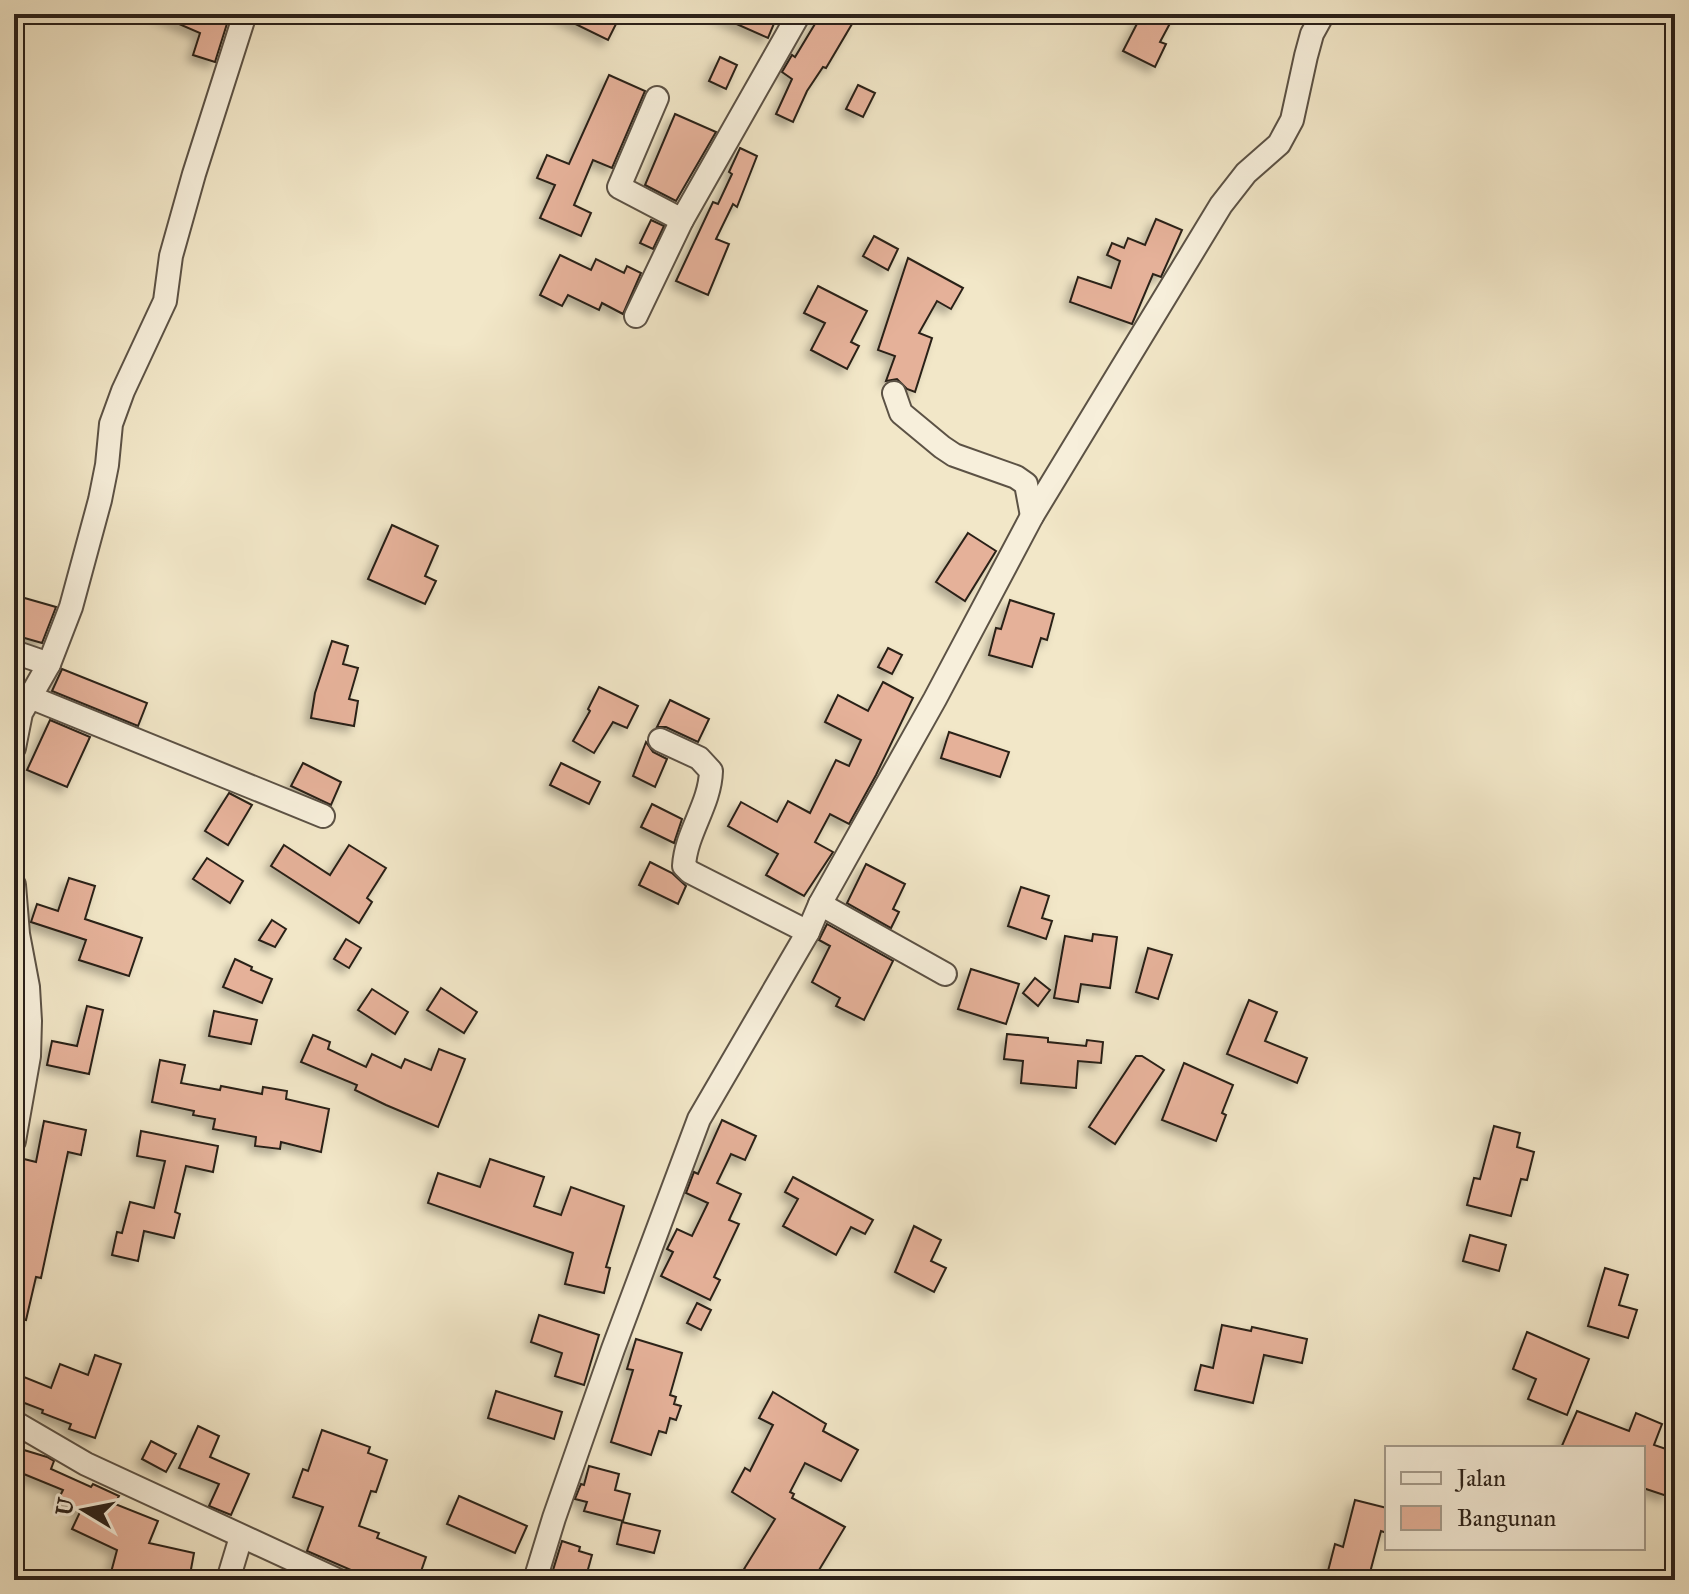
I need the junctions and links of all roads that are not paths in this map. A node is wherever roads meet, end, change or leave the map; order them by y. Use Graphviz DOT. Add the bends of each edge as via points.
graph roads {
  1 [pos="245,14"];
  2 [pos="799,14"];
  3 [pos="1323,14"];
  4 [pos="657,98"];
  5 [pos="682,220"];
  6 [pos="636,316"];
  7 [pos="894,393"];
  8 [pos="1032,516"];
  9 [pos="14,652"];
  10 [pos="49,664"];
  11 [pos="30,697"];
  12 [pos="660,740"];
  13 [pos="14,748"];
  14 [pos="323,816"];
  15 [pos="14,885"];
  16 [pos="820,904"];
  17 [pos="808,932"];
  18 [pos="945,974"];
  19 [pos="14,1141"];
  20 [pos="14,1422"];
  21 [pos="241,1537"];
  22 [pos="228,1580"];
  23 [pos="337,1580"];
  24 [pos="535,1580"];
  1 -- 10 [label="street" via="171,256 165,301 111,424 100,500 71,607"];
  2 -- 5 [label="street"];
  3 -- 8 [label="street" via="1312,34 1292,120 1279,144 1221,205"];
  4 -- 5 [label="street" via="619,187"];
  5 -- 6 [label="street"];
  7 -- 8 [label="street" via="901,413 942,447 1026,484"];
  8 -- 16 [label="street"];
  9 -- 10 [label="street"];
  10 -- 11 [label="street"];
  11 -- 13 [label="street"];
  11 -- 14 [label="street"];
  12 -- 17 [label="street" via="699,758 711,771 689,840 686,868"];
  15 -- 19 [label="street" via="30,1021"];
  16 -- 17 [label="street"];
  16 -- 18 [label="street"];
  17 -- 24 [label="street" via="699,1119"];
  20 -- 21 [label="street" via="86,1464"];
  21 -- 22 [label="street"];
  21 -- 23 [label="street"];
}
